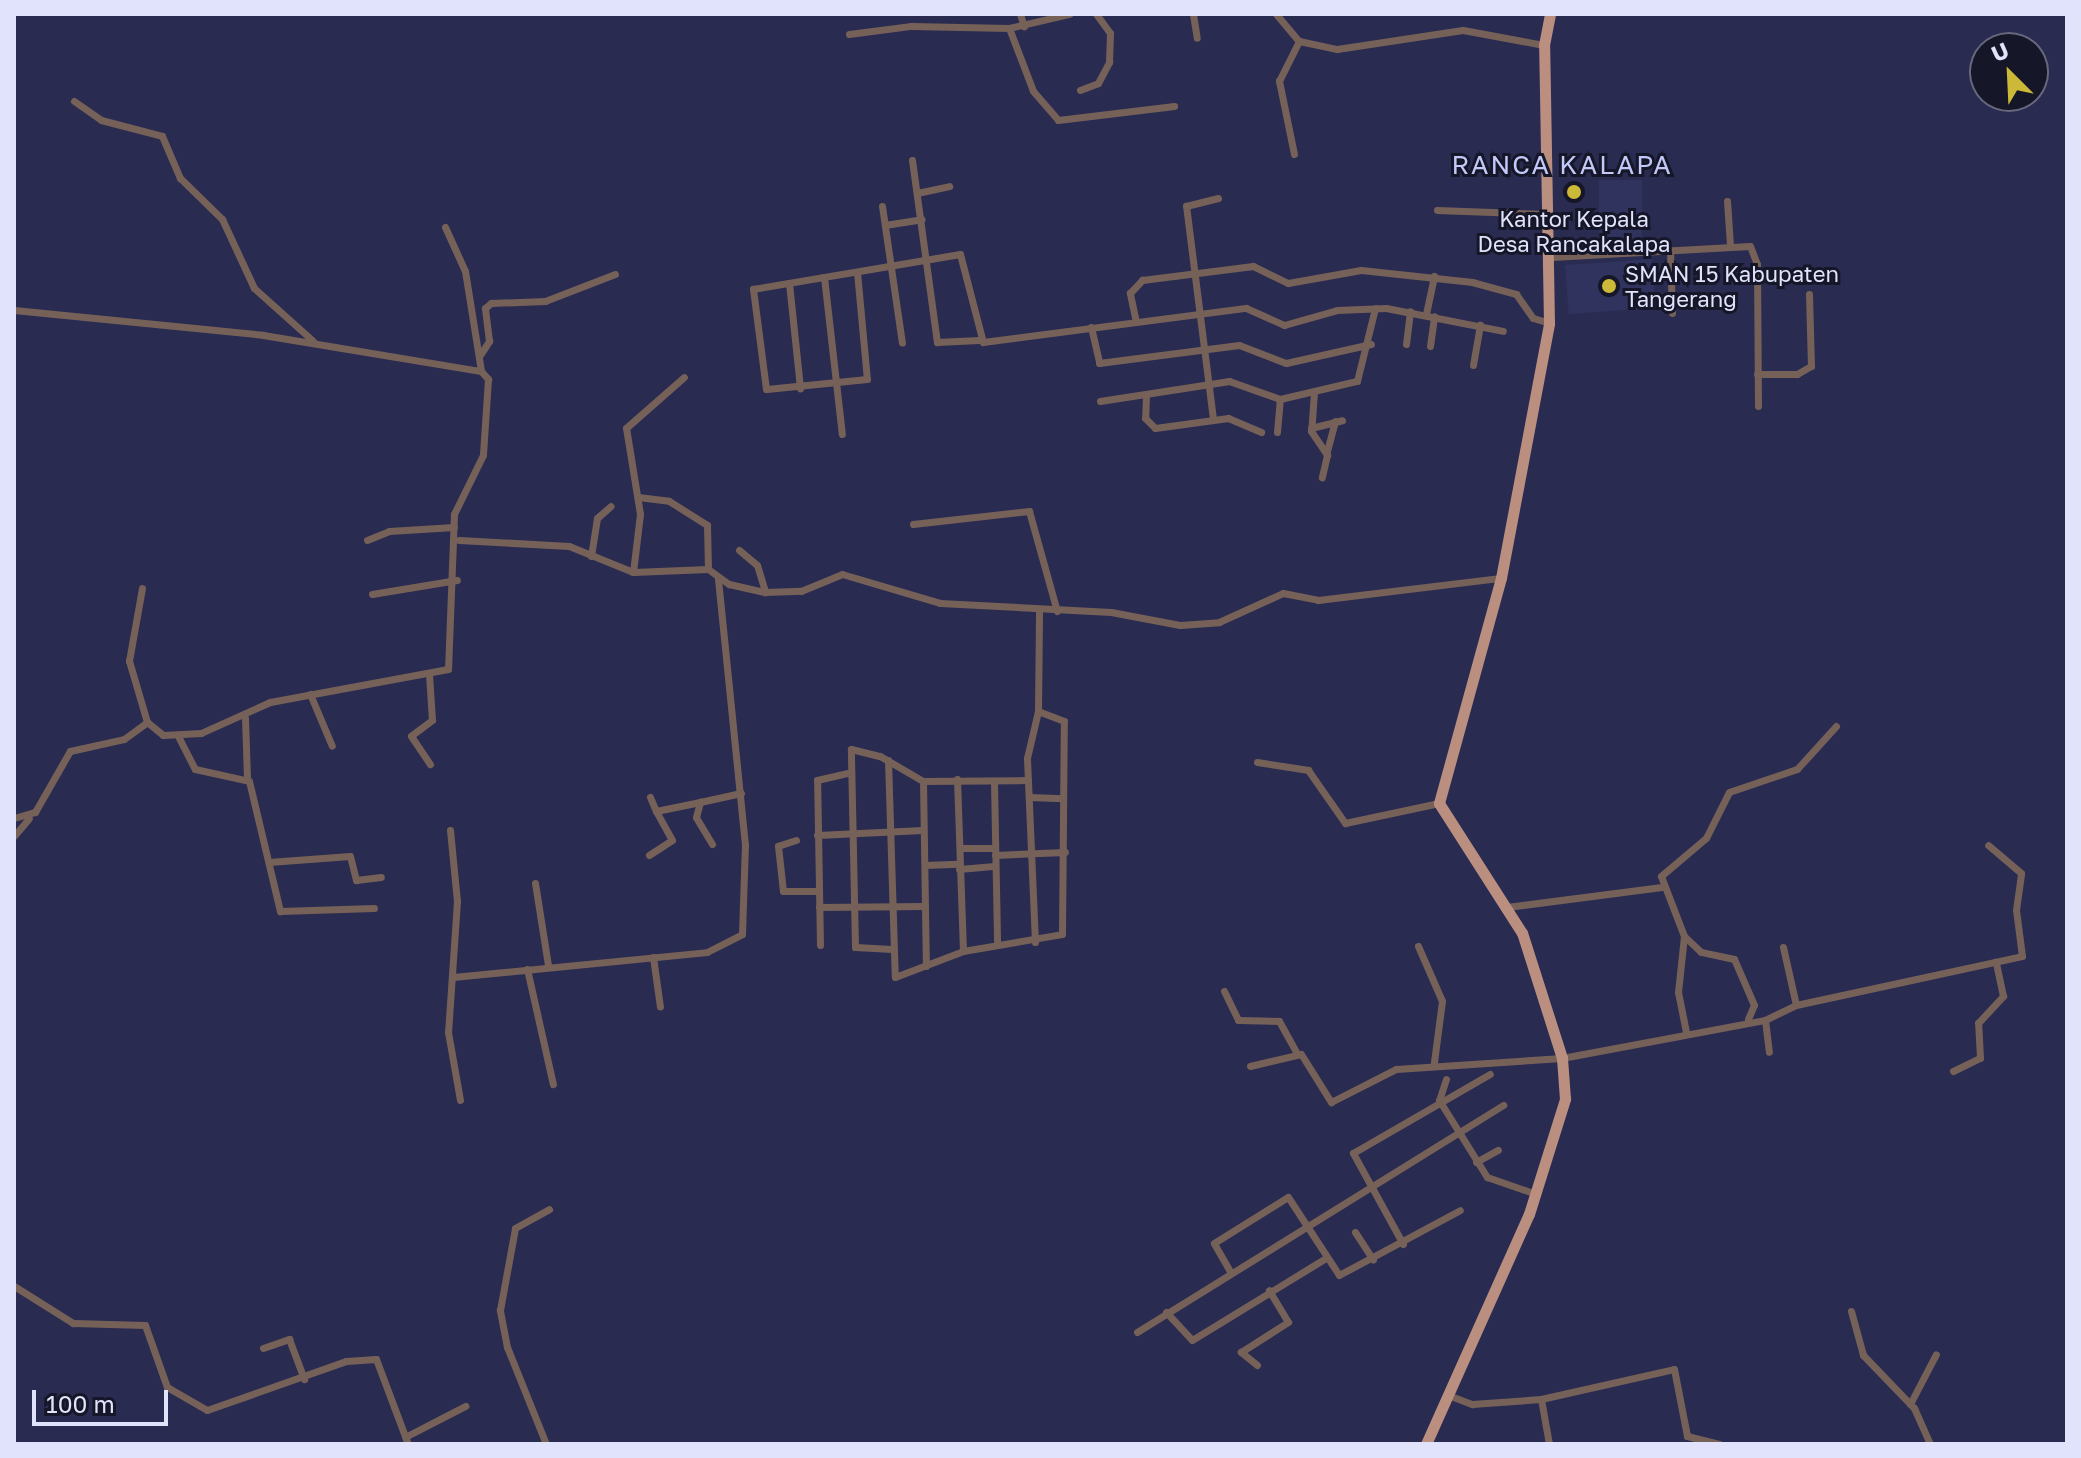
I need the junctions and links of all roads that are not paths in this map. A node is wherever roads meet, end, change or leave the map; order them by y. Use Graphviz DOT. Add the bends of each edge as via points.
graph roads {
  1 [pos="1020,14"];
  2 [pos="1069,14"];
  3 [pos="1096,14"];
  4 [pos="1193,14"];
  5 [pos="1276,14"];
  6 [pos="1550,14"];
  7 [pos="1024,26"];
  8 [pos="1009,28"];
  9 [pos="849,34"];
  10 [pos="1197,38"];
  11 [pos="1299,41"];
  12 [pos="1544,45"];
  13 [pos="1080,90"];
  14 [pos="74,101"];
  15 [pos="1174,106"];
  16 [pos="1294,154"];
  17 [pos="912,160"];
  18 [pos="949,186"];
  19 [pos="917,193"];
  20 [pos="1218,198"];
  21 [pos="1727,201"];
  22 [pos="882,206"];
  23 [pos="1437,210"];
  24 [pos="1550,214"];
  25 [pos="922,219"];
  26 [pos="885,225"];
  27 [pos="445,227"];
  28 [pos="1730,245"];
  29 [pos="1670,250"];
  30 [pos="1552,257"];
  31 [pos="929,260"];
  32 [pos="891,266"];
  33 [pos="857,272"];
  34 [pos="615,274"];
  35 [pos="1191,274"];
  36 [pos="1434,276"];
  37 [pos="824,277"];
  38 [pos="789,283"];
  39 [pos="1809,294"];
  40 [pos="1375,308"];
  41 [pos="14,310"];
  42 [pos="1410,311"];
  43 [pos="1672,313"];
  44 [pos="1197,314"];
  45 [pos="1430,315"];
  46 [pos="1136,322"];
  47 [pos="1549,323"];
  48 [pos="1480,325"];
  49 [pos="1091,327"];
  50 [pos="1503,331"];
  51 [pos="979,340"];
  52 [pos="902,343"];
  53 [pos="1371,344"];
  54 [pos="1406,344"];
  55 [pos="319,345"];
  56 [pos="1430,346"];
  57 [pos="1202,349"];
  58 [pos="480,355"];
  59 [pos="1473,365"];
  60 [pos="481,371"];
  61 [pos="1757,374"];
  62 [pos="684,377"];
  63 [pos="838,383"];
  64 [pos="1207,384"];
  65 [pos="800,388"];
  66 [pos="1314,392"];
  67 [pos="1146,395"];
  68 [pos="1280,399"];
  69 [pos="1100,401"];
  70 [pos="1758,406"];
  71 [pos="1213,419"];
  72 [pos="1311,428"];
  73 [pos="1261,432"];
  74 [pos="1277,432"];
  75 [pos="842,434"];
  76 [pos="1327,451"];
  77 [pos="1322,477"];
  78 [pos="638,497"];
  79 [pos="611,506"];
  80 [pos="913,524"];
  81 [pos="454,527"];
  82 [pos="367,540"];
  83 [pos="459,540"];
  84 [pos="739,550"];
  85 [pos="591,556"];
  86 [pos="708,569"];
  87 [pos="633,572"];
  88 [pos="718,577"];
  89 [pos="1501,578"];
  90 [pos="457,580"];
  91 [pos="142,588"];
  92 [pos="765,592"];
  93 [pos="372,594"];
  94 [pos="1039,609"];
  95 [pos="1057,611"];
  96 [pos="429,674"];
  97 [pos="310,694"];
  98 [pos="1038,709"];
  99 [pos="245,718"];
  100 [pos="147,722"];
  101 [pos="1836,726"];
  102 [pos="178,736"];
  103 [pos="332,746"];
  104 [pos="888,760"];
  105 [pos="1257,762"];
  106 [pos="430,764"];
  107 [pos="851,772"];
  108 [pos="247,779"];
  109 [pos="957,779"];
  110 [pos="1028,780"];
  111 [pos="923,781"];
  112 [pos="994,782"];
  113 [pos="741,793"];
  114 [pos="650,797"];
  115 [pos="1029,797"];
  116 [pos="1063,798"];
  117 [pos="700,802"];
  118 [pos="1439,803"];
  119 [pos="656,811"];
  120 [pos="14,818"];
  121 [pos="29,818"];
  122 [pos="888,829"];
  123 [pos="450,830"];
  124 [pos="923,830"];
  125 [pos="853,833"];
  126 [pos="817,835"];
  127 [pos="14,836"];
  128 [pos="796,840"];
  129 [pos="712,844"];
  130 [pos="1988,845"];
  131 [pos="960,848"];
  132 [pos="994,851"];
  133 [pos="1065,852"];
  134 [pos="1031,853"];
  135 [pos="649,855"];
  136 [pos="269,862"];
  137 [pos="925,865"];
  138 [pos="959,866"];
  139 [pos="995,866"];
  140 [pos="381,877"];
  141 [pos="535,883"];
  142 [pos="1662,887"];
  143 [pos="819,891"];
  144 [pos="925,906"];
  145 [pos="819,907"];
  146 [pos="856,907"];
  147 [pos="893,907"];
  148 [pos="1507,907"];
  149 [pos="374,908"];
  150 [pos="1684,936"];
  151 [pos="1035,942"];
  152 [pos="820,945"];
  153 [pos="997,945"];
  154 [pos="1418,946"];
  155 [pos="1783,947"];
  156 [pos="892,949"];
  157 [pos="963,951"];
  158 [pos="653,957"];
  159 [pos="1996,962"];
  160 [pos="548,965"];
  161 [pos="926,966"];
  162 [pos="527,969"];
  163 [pos="453,977"];
  164 [pos="1224,991"];
  165 [pos="1796,1005"];
  166 [pos="660,1007"];
  167 [pos="1748,1019"];
  168 [pos="1765,1020"];
  169 [pos="1686,1032"];
  170 [pos="1769,1052"];
  171 [pos="1297,1053"];
  172 [pos="1562,1058"];
  173 [pos="1434,1062"];
  174 [pos="1250,1066"];
  175 [pos="1953,1071"];
  176 [pos="1490,1074"];
  177 [pos="1446,1079"];
  178 [pos="553,1084"];
  179 [pos="460,1100"];
  180 [pos="1439,1100"];
  181 [pos="1503,1105"];
  182 [pos="1460,1133"];
  183 [pos="1498,1150"];
  184 [pos="1476,1162"];
  185 [pos="1369,1189"];
  186 [pos="1536,1194"];
  187 [pos="549,1209"];
  188 [pos="1460,1210"];
  189 [pos="1309,1226"];
  190 [pos="1355,1232"];
  191 [pos="1403,1244"];
  192 [pos="1326,1258"];
  193 [pos="1373,1260"];
  194 [pos="1231,1273"];
  195 [pos="14,1286"];
  196 [pos="1269,1290"];
  197 [pos="1851,1311"];
  198 [pos="1166,1312"];
  199 [pos="1137,1332"];
  200 [pos="263,1348"];
  201 [pos="1936,1354"];
  202 [pos="1257,1365"];
  203 [pos="304,1379"];
  204 [pos="1448,1395"];
  205 [pos="1541,1399"];
  206 [pos="1910,1404"];
  207 [pos="465,1406"];
  208 [pos="406,1440"];
  209 [pos="546,1444"];
  210 [pos="1426,1444"];
  211 [pos="1549,1444"];
  212 [pos="1719,1444"];
  213 [pos="1930,1444"];
  1 -- 7 [label="street"];
  2 -- 7 [label="street"];
  3 -- 13 [label="street" via="1110,33 1109,62 1098,83"];
  4 -- 10 [label="street"];
  5 -- 11 [label="street"];
  6 -- 12 [label="main road"];
  7 -- 8 [label="street"];
  8 -- 9 [label="street" via="911,26"];
  8 -- 15 [label="street" via="1033,91 1058,120"];
  11 -- 12 [label="street" via="1385,46 1463,30"];
  11 -- 16 [label="street" via="1279,81"];
  12 -- 24 [label="main road"];
  14 -- 55 [label="street" via="101,120 162,136 180,178 222,219 254,288"];
  17 -- 19 [label="street"];
  18 -- 19 [label="street"];
  19 -- 25 [label="street"];
  20 -- 35 [label="street" via="1186,206"];
  21 -- 28 [label="street"];
  22 -- 26 [label="street"];
  23 -- 24 [label="street"];
  24 -- 30 [label="main road"];
  25 -- 26 [label="street"];
  25 -- 31 [label="street"];
  26 -- 32 [label="street"];
  27 -- 58 [label="street" via="465,271"];
  28 -- 29 [label="street"];
  28 -- 61 [label="street" via="1746,243 1756,255"];
  29 -- 30 [label="street"];
  29 -- 43 [label="street"];
  30 -- 47 [label="main road"];
  31 -- 32 [label="street"];
  31 -- 51 [label="street" via="966,260"];
  31 -- 51 [label="street" via="937,342"];
  32 -- 33 [label="street"];
  32 -- 52 [label="street"];
  33 -- 37 [label="street"];
  33 -- 63 [label="street" via="870,375"];
  34 -- 58 [label="street" via="545,301 491,303 485,308 489,341"];
  35 -- 36 [label="street" via="1253,266 1288,283 1361,270"];
  35 -- 44 [label="street"];
  35 -- 46 [label="street" via="1134,285"];
  36 -- 45 [label="street"];
  36 -- 47 [label="street" via="1511,292 1533,318"];
  37 -- 38 [label="street"];
  37 -- 63 [label="street"];
  38 -- 65 [label="street"];
  38 -- 65 [label="street" via="752,291 766,389"];
  39 -- 61 [label="street" via="1811,366 1797,374"];
  40 -- 42 [label="street"];
  40 -- 44 [label="street" via="1337,310 1290,326 1246,308"];
  40 -- 53 [label="street"];
  41 -- 55 [label="street"];
  42 -- 45 [label="street"];
  42 -- 54 [label="street"];
  44 -- 46 [label="street"];
  44 -- 57 [label="street"];
  45 -- 48 [label="street"];
  45 -- 56 [label="street"];
  46 -- 49 [label="street"];
  47 -- 89 [label="main road"];
  48 -- 50 [label="street"];
  48 -- 59 [label="street"];
  49 -- 51 [label="street"];
  49 -- 57 [label="street" via="1099,363"];
  53 -- 57 [label="street" via="1286,363 1246,346"];
  53 -- 66 [label="street" via="1361,377"];
  55 -- 60 [label="street"];
  57 -- 64 [label="street"];
  58 -- 60 [label="street"];
  60 -- 81 [label="street" via="490,387 483,455 458,500"];
  61 -- 70 [label="street"];
  62 -- 78 [label="street" via="626,428"];
  63 -- 65 [label="street"];
  63 -- 75 [label="street"];
  64 -- 67 [label="street"];
  64 -- 68 [label="street" via="1235,382"];
  64 -- 71 [label="street"];
  66 -- 68 [label="street"];
  66 -- 72 [label="street"];
  67 -- 69 [label="street"];
  67 -- 71 [label="street" via="1145,418 1155,428"];
  68 -- 74 [label="street"];
  71 -- 73 [label="street" via="1238,420"];
  72 -- 76 [label="street"];
  72 -- 76 [label="street" via="1338,421"];
  76 -- 77 [label="street"];
  78 -- 86 [label="street" via="669,501 707,525"];
  78 -- 87 [label="street"];
  79 -- 85 [label="street" via="597,518"];
  80 -- 95 [label="street" via="1029,511"];
  81 -- 82 [label="street" via="389,531"];
  81 -- 83 [label="street"];
  83 -- 85 [label="street" via="553,543"];
  83 -- 90 [label="street"];
  84 -- 92 [label="street" via="757,565"];
  85 -- 87 [label="street"];
  86 -- 87 [label="street"];
  86 -- 88 [label="street"];
  88 -- 92 [label="street"];
  88 -- 113 [label="street"];
  89 -- 95 [label="street" via="1318,600 1283,593 1236,617 1196,625"];
  89 -- 118 [label="main road"];
  90 -- 93 [label="street"];
  90 -- 96 [label="street" via="452,663"];
  91 -- 100 [label="street" via="129,661"];
  92 -- 94 [label="street" via="801,591 842,574 940,603"];
  94 -- 95 [label="street"];
  94 -- 98 [label="street"];
  96 -- 97 [label="street"];
  96 -- 106 [label="street" via="432,720 411,736"];
  97 -- 99 [label="street" via="261,704"];
  97 -- 103 [label="street"];
  98 -- 110 [label="street"];
  98 -- 116 [label="street" via="1064,721"];
  99 -- 102 [label="street"];
  99 -- 108 [label="street"];
  100 -- 102 [label="street" via="157,733"];
  100 -- 121 [label="street" via="124,739 67,753"];
  101 -- 142 [label="street" via="1797,769 1723,797 1706,838 1664,871"];
  102 -- 108 [label="street" via="195,769"];
  104 -- 107 [label="street" via="854,748"];
  104 -- 111 [label="street"];
  104 -- 122 [label="street"];
  105 -- 118 [label="street" via="1308,770 1345,823"];
  107 -- 125 [label="street"];
  107 -- 126 [label="street" via="817,780"];
  108 -- 136 [label="street"];
  109 -- 111 [label="street"];
  109 -- 112 [label="street"];
  109 -- 131 [label="street"];
  110 -- 112 [label="street"];
  110 -- 115 [label="street"];
  111 -- 124 [label="street"];
  112 -- 132 [label="street"];
  113 -- 117 [label="street"];
  113 -- 158 [label="street" via="742,934 707,952"];
  114 -- 119 [label="street"];
  115 -- 116 [label="street"];
  115 -- 134 [label="street"];
  116 -- 133 [label="street"];
  117 -- 119 [label="street"];
  117 -- 129 [label="street" via="696,817"];
  118 -- 148 [label="main road"];
  119 -- 135 [label="street" via="672,840"];
  120 -- 121 [label="street"];
  121 -- 127 [label="street"];
  122 -- 124 [label="street"];
  122 -- 125 [label="street"];
  122 -- 147 [label="street"];
  123 -- 163 [label="street"];
  124 -- 137 [label="street"];
  125 -- 126 [label="street"];
  125 -- 146 [label="street"];
  126 -- 143 [label="street"];
  128 -- 143 [label="street" via="778,846 783,891"];
  130 -- 159 [label="street" via="2023,880 2016,910 2027,954"];
  131 -- 132 [label="street"];
  131 -- 138 [label="street"];
  132 -- 134 [label="street"];
  132 -- 139 [label="street"];
  133 -- 134 [label="street"];
  133 -- 151 [label="street" via="1065,932"];
  134 -- 151 [label="street"];
  136 -- 140 [label="street" via="350,856 356,880"];
  136 -- 149 [label="street" via="283,913"];
  137 -- 138 [label="street"];
  137 -- 144 [label="street"];
  138 -- 139 [label="street"];
  138 -- 157 [label="street"];
  139 -- 153 [label="street"];
  141 -- 160 [label="street"];
  142 -- 148 [label="street"];
  142 -- 150 [label="street"];
  143 -- 145 [label="street"];
  144 -- 147 [label="street"];
  144 -- 161 [label="street"];
  145 -- 146 [label="street"];
  145 -- 152 [label="street"];
  146 -- 147 [label="street"];
  146 -- 156 [label="street" via="856,950"];
  147 -- 156 [label="street"];
  148 -- 172 [label="main road" via="1534,961"];
  150 -- 167 [label="street" via="1701,952 1734,959 1754,1005"];
  150 -- 169 [label="street" via="1678,992"];
  151 -- 153 [label="street"];
  153 -- 157 [label="street"];
  154 -- 173 [label="street" via="1442,1001"];
  155 -- 165 [label="street"];
  156 -- 161 [label="street" via="895,977"];
  157 -- 161 [label="street"];
  158 -- 160 [label="street"];
  158 -- 166 [label="street"];
  159 -- 165 [label="street"];
  159 -- 175 [label="street" via="2003,996 1978,1023 1980,1058"];
  160 -- 162 [label="street"];
  162 -- 163 [label="street"];
  162 -- 178 [label="street"];
  163 -- 179 [label="street" via="448,1032"];
  164 -- 171 [label="street" via="1238,1020 1279,1021"];
  165 -- 168 [label="street"];
  167 -- 168 [label="street"];
  167 -- 169 [label="street"];
  168 -- 170 [label="street"];
  169 -- 172 [label="street"];
  171 -- 173 [label="street" via="1328,1102 1390,1071"];
  171 -- 174 [label="street"];
  172 -- 173 [label="street"];
  172 -- 186 [label="main road" via="1565,1099"];
  176 -- 180 [label="street"];
  177 -- 180 [label="street"];
  180 -- 182 [label="street"];
  180 -- 185 [label="street" via="1353,1153"];
  181 -- 182 [label="street"];
  182 -- 184 [label="street"];
  182 -- 185 [label="street"];
  183 -- 184 [label="street"];
  184 -- 186 [label="street" via="1493,1181"];
  185 -- 189 [label="street"];
  185 -- 191 [label="street"];
  186 -- 204 [label="main road"];
  187 -- 209 [label="street" via="515,1228 500,1310 507,1347"];
  188 -- 191 [label="street"];
  189 -- 192 [label="street"];
  189 -- 194 [label="street"];
  189 -- 194 [label="street" via="1288,1197 1214,1243"];
  190 -- 193 [label="street"];
  191 -- 193 [label="street"];
  192 -- 193 [label="street" via="1339,1275"];
  192 -- 196 [label="street"];
  194 -- 198 [label="street"];
  195 -- 203 [label="street" via="73,1323 145,1325 167,1387 190,1407 207,1410"];
  196 -- 198 [label="street" via="1192,1340"];
  196 -- 202 [label="street" via="1288,1322 1241,1352"];
  197 -- 206 [label="street" via="1868,1363"];
  198 -- 199 [label="street"];
  200 -- 203 [label="street" via="289,1339"];
  201 -- 206 [label="street"];
  203 -- 208 [label="street" via="346,1361 379,1360"];
  204 -- 205 [label="street" via="1472,1404"];
  204 -- 210 [label="main road"];
  205 -- 211 [label="street"];
  205 -- 212 [label="street" via="1674,1369 1687,1436"];
  206 -- 213 [label="street"];
  207 -- 208 [label="street"];
}
